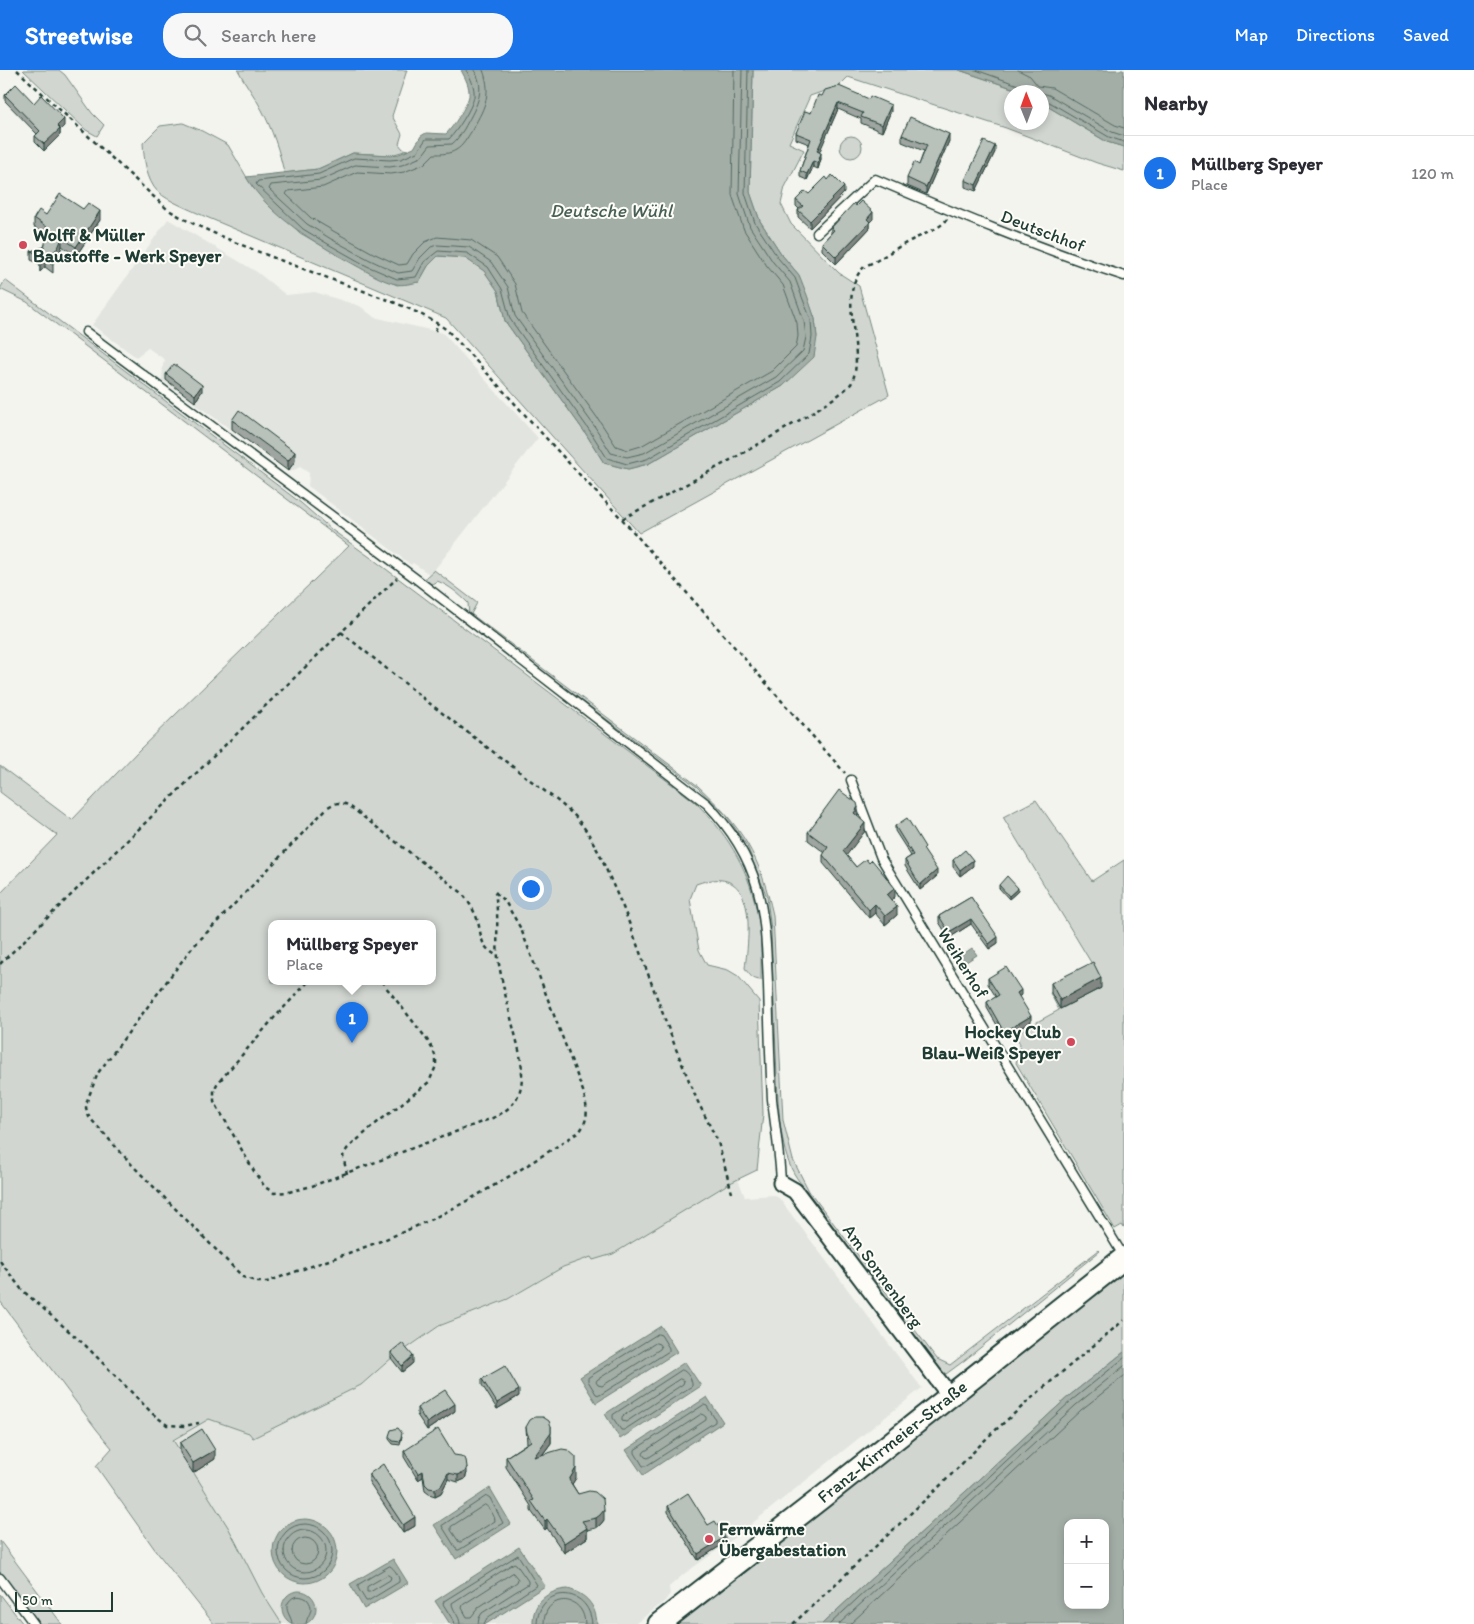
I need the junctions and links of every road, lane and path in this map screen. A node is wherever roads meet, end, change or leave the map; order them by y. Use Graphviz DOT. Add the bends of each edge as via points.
graph roads {
  1 [pos="17,70"];
  2 [pos="952,211"];
  3 [pos="817,233"];
  4 [pos="1124,276"];
  5 [pos="438,324"];
  6 [pos="434,331"];
  7 [pos="86,332"];
  8 [pos="622,519"];
  9 [pos="404,571"];
  10 [pos="341,632"];
  11 [pos="851,780"];
  12 [pos="498,956"];
  13 [pos="0,964"];
  14 [pos="305,985"];
  15 [pos="384,985"];
  16 [pos="347,1174"];
  17 [pos="781,1183"];
  18 [pos="732,1193"];
  19 [pos="1124,1257"];
  20 [pos="0,1261"];
  21 [pos="1124,1320"];
  22 [pos="950,1396"];
  23 [pos="199,1423"];
  24 [pos="0,1578"];
  25 [pos="34,1624"];
  26 [pos="659,1624"];
  27 [pos="794,1624"];
  1 -- 5 [label="path" via="155,198 184,219 311,272 389,300"];
  2 -- 3 [label="lane, Deutschhof" via="875,179"];
  2 -- 4 [label="lane, Deutschhof"];
  2 -- 8 [label="path" via="943,224 863,268 853,284 851,303 857,356 851,385 778,432"];
  5 -- 6 [label="path"];
  5 -- 8 [label="path" via="500,386"];
  7 -- 9 [label="lane"];
  8 -- 11 [label="path"];
  9 -- 10 [label="path"];
  9 -- 17 [label="lane" via="707,804 740,846 750,866 764,912 772,1099"];
  10 -- 13 [label="path"];
  10 -- 18 [label="path" via="542,788 575,816 588,833 625,912 676,1049 718,1142"];
  11 -- 19 [label="lane, Weiherhof" via="881,858"];
  12 -- 12 [label="path" via="495,892 521,928 583,1091 587,1115 585,1125 520,1170 447,1212 393,1236 267,1282 249,1280 242,1277 133,1166 89,1117 86,1101 98,1073 191,949 335,803 348,805 460,892 476,917 485,947"];
  12 -- 16 [label="path" via="521,1061 517,1098 494,1117"];
  14 -- 16 [label="path" via="217,1084 214,1101 255,1173 270,1191 281,1194"];
  15 -- 16 [label="path" via="426,1038 436,1058 436,1066 429,1082 346,1149 343,1156"];
  17 -- 22 [label="street, Am Sonnenberg" via="796,1191"];
  19 -- 22 [label="street, Franz-Kirrmeier-Straße"];
  20 -- 23 [label="path" via="22,1290 86,1346 153,1414 167,1424 184,1426"];
  21 -- 27 [label="path" via="990,1435"];
  22 -- 26 [label="street, Franz-Kirrmeier-Straße"];
  24 -- 25 [label="lane"];
}
